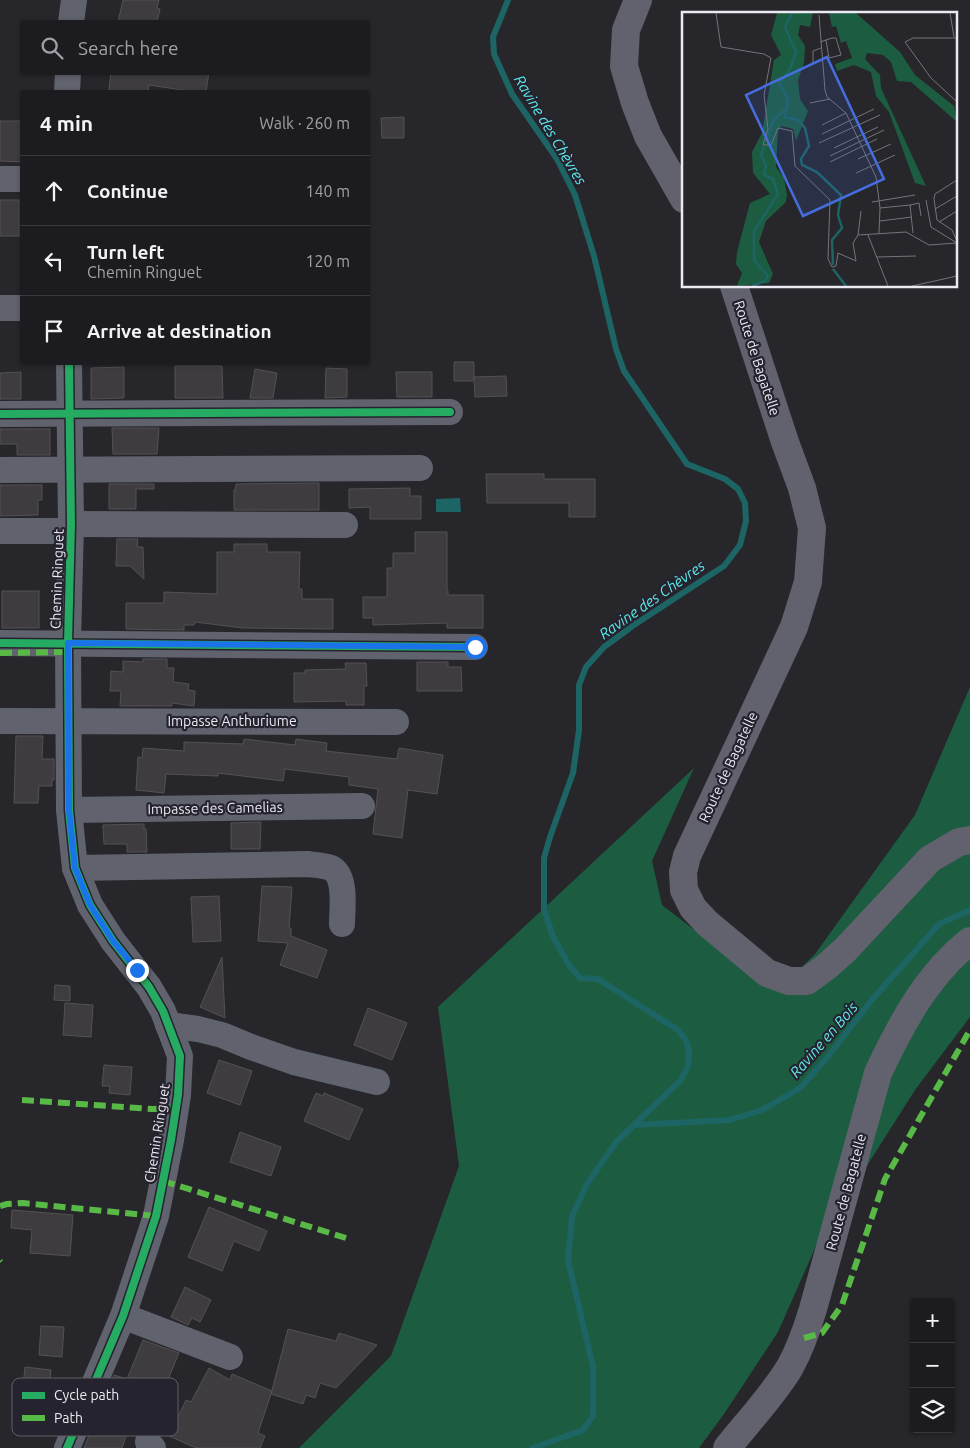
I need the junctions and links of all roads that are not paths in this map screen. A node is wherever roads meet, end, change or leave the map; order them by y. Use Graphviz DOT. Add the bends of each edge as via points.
graph roads {
  1 [pos="74,0"];
  2 [pos="638,0"];
  3 [pos="71,20"];
  4 [pos="68,75"];
  5 [pos="67,90"];
  6 [pos="0,179"];
  7 [pos="20,179"];
  8 [pos="682,196"];
  9 [pos="735,288"];
  10 [pos="0,308"];
  11 [pos="20,308"];
  12 [pos="69,365"];
  13 [pos="450,412"];
  14 [pos="0,414"];
  15 [pos="70,414"];
  16 [pos="420,468"];
  17 [pos="70,469"];
  18 [pos="0,470"];
  19 [pos="345,525"];
  20 [pos="71,527"];
  21 [pos="0,531"];
  22 [pos="0,643"];
  23 [pos="68,643"];
  24 [pos="475,647"];
  25 [pos="69,720"];
  26 [pos="0,721"];
  27 [pos="396,722"];
  28 [pos="362,806"];
  29 [pos="69,810"];
  30 [pos="970,840"];
  31 [pos="75,868"];
  32 [pos="342,924"];
  33 [pos="970,940"];
  34 [pos="168,1025"];
  35 [pos="377,1082"];
  36 [pos="123,1316"];
  37 [pos="230,1357"];
  38 [pos="97,1378"];
  39 [pos="72,1436"];
  40 [pos="67,1448"];
  41 [pos="728,1448"];
  1 -- 3 [label="street"];
  2 -- 8 [label="main road" via="626,30 624,66 648,136"];
  4 -- 5 [label="street"];
  6 -- 7 [label="street"];
  9 -- 30 [label="main road, Route de Bagatelle" via="802,488 812,528 808,582 794,627 687,856 683,872 684,890 693,908 707,923 766,973 789,981 807,980 846,949 930,859 959,842"];
  10 -- 11 [label="street"];
  12 -- 15 [label="street, Chemin Ringuet"];
  13 -- 15 [label="street"];
  14 -- 15 [label="street"];
  15 -- 17 [label="street, Chemin Ringuet"];
  16 -- 17 [label="street"];
  17 -- 18 [label="street"];
  17 -- 20 [label="street, Chemin Ringuet"];
  19 -- 20 [label="street, Chemin Ringuet"];
  20 -- 21 [label="street, Chemin Ringuet"];
  20 -- 23 [label="street, Chemin Ringuet"];
  22 -- 23 [label="street"];
  23 -- 24 [label="street"];
  23 -- 25 [label="street, Chemin Ringuet"];
  25 -- 26 [label="street, Impasse Anthuriume"];
  25 -- 27 [label="street, Impasse Anthuriume"];
  25 -- 29 [label="street, Chemin Ringuet"];
  28 -- 29 [label="street, Impasse des Camelias"];
  29 -- 31 [label="street, Chemin Ringuet"];
  31 -- 32 [label="street" via="321,866 332,869 339,876"];
  31 -- 34 [label="street, Chemin Ringuet" via="90,905 149,987"];
  33 -- 41 [label="main road, Route de Bagatelle" via="930,982 909,1012 878,1073 804,1338 789,1368"];
  34 -- 35 [label="street" via="222,1035 294,1062"];
  34 -- 36 [label="street, Chemin Ringuet" via="180,1056 178,1096 156,1216"];
  36 -- 37 [label="street"];
  36 -- 38 [label="street, Chemin Ringuet"];
  39 -- 40 [label="street, Chemin Ringuet"];
}
